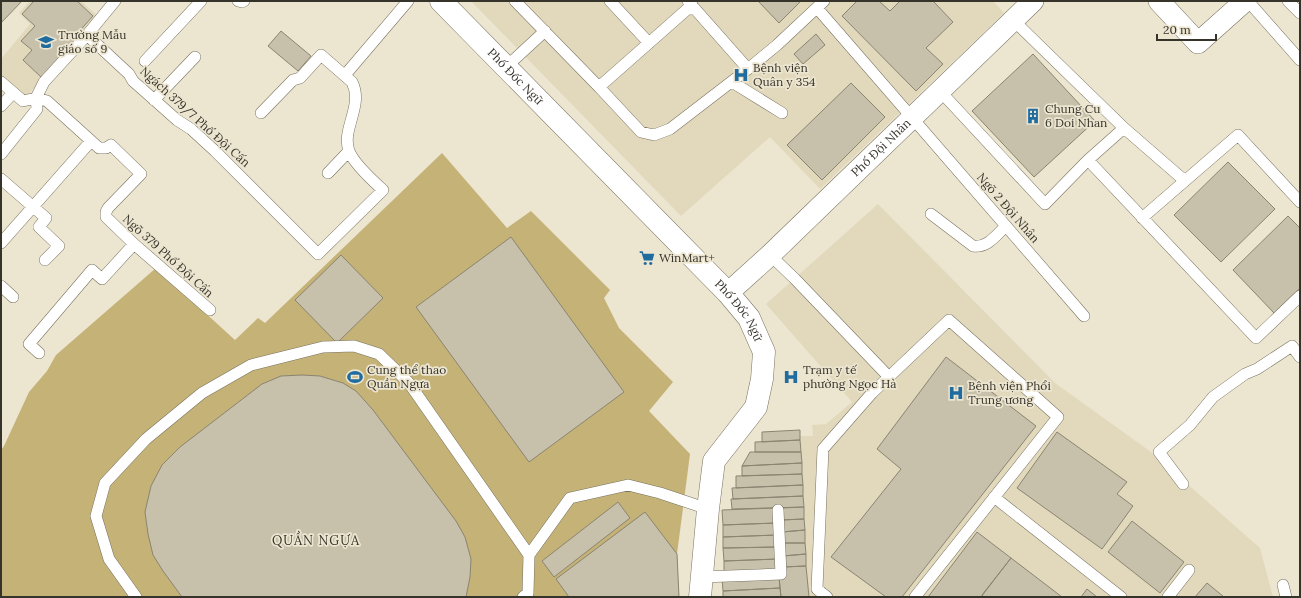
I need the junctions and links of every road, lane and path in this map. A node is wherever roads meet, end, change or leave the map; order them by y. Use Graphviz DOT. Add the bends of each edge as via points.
graph roads {
  1 [pos="115,1"];
  2 [pos="201,1"];
  3 [pos="238,1"];
  4 [pos="244,1"];
  5 [pos="408,1"];
  6 [pos="441,1"];
  7 [pos="515,1"];
  8 [pos="610,1"];
  9 [pos="1159,1"];
  10 [pos="1247,1"];
  11 [pos="1288,1"];
  12 [pos="690,3"];
  13 [pos="821,4"];
  14 [pos="1022,8"];
  15 [pos="1300,13"];
  16 [pos="545,31"];
  17 [pos="87,35"];
  18 [pos="649,43"];
  19 [pos="195,58"];
  20 [pos="1300,60"];
  21 [pos="145,61"];
  22 [pos="506,66"];
  23 [pos="748,69"];
  24 [pos="344,75"];
  25 [pos="1,82"];
  26 [pos="732,82"];
  27 [pos="599,88"];
  28 [pos="940,91"];
  29 [pos="13,93"];
  30 [pos="36,98"];
  31 [pos="154,100"];
  32 [pos="1,106"];
  33 [pos="261,113"];
  34 [pos="782,113"];
  35 [pos="912,118"];
  36 [pos="1124,128"];
  37 [pos="91,141"];
  38 [pos="349,151"];
  39 [pos="1,154"];
  40 [pos="1088,160"];
  41 [pos="328,173"];
  42 [pos="1,179"];
  43 [pos="1185,182"];
  44 [pos="1300,202"];
  45 [pos="34,207"];
  46 [pos="931,214"];
  47 [pos="1142,218"];
  48 [pos="1006,226"];
  49 [pos="1,243"];
  50 [pos="134,244"];
  51 [pos="770,255"];
  52 [pos="45,260"];
  53 [pos="1,286"];
  54 [pos="728,293"];
  55 [pos="1300,296"];
  56 [pos="13,297"];
  57 [pos="210,310"];
  58 [pos="1084,316"];
  59 [pos="1296,343"];
  60 [pos="39,353"];
  61 [pos="1300,357"];
  62 [pos="889,377"];
  63 [pos="1183,484"];
  64 [pos="994,497"];
  65 [pos="708,509"];
  66 [pos="778,510"];
  67 [pos="529,555"];
  68 [pos="1189,570"];
  69 [pos="1283,585"];
  70 [pos="700,587"];
  71 [pos="527,596"];
  72 [pos="136,597"];
  73 [pos="828,597"];
  74 [pos="915,597"];
  75 [pos="1121,597"];
  76 [pos="1168,597"];
  77 [pos="1286,597"];
  1 -- 17 [label="lane"];
  2 -- 21 [label="lane"];
  3 -- 4 [label="lane"];
  5 -- 24 [label="lane"];
  6 -- 22 [label="street, Phố Đốc Ngữ"];
  7 -- 16 [label="lane"];
  8 -- 18 [label="lane"];
  9 -- 10 [label="street" via="1198,43"];
  10 -- 20 [label="lane"];
  11 -- 15 [label="lane"];
  12 -- 18 [label="lane"];
  12 -- 23 [label="lane"];
  13 -- 23 [label="lane"];
  13 -- 35 [label="lane, Ngõ 2 Đội Nhân"];
  14 -- 28 [label="street, Phố Đội Nhân"];
  14 -- 36 [label="lane"];
  16 -- 22 [label="lane"];
  16 -- 27 [label="lane"];
  17 -- 30 [label="lane" via="44,82"];
  17 -- 31 [label="lane, Ngách 379/7 Phố Đội Cấn"];
  18 -- 27 [label="lane"];
  19 -- 31 [label="lane"];
  22 -- 54 [label="street, Phố Đốc Ngữ"];
  23 -- 26 [label="lane"];
  24 -- 33 [label="lane" via="321,55"];
  24 -- 38 [label="lane" via="352,82 357,96 348,141"];
  25 -- 29 [label="lane, Ngõ 379 Phố Đội Cấn"];
  26 -- 27 [label="lane" via="670,129 654,135 641,132"];
  26 -- 34 [label="lane"];
  28 -- 35 [label="street, Phố Đội Nhân"];
  28 -- 40 [label="lane" via="1045,204"];
  29 -- 30 [label="lane, Ngõ 379 Phố Đội Cấn" via="23,101"];
  29 -- 32 [label="lane"];
  30 -- 37 [label="lane, Ngõ 379 Phố Đội Cấn" via="47,101"];
  30 -- 39 [label="lane" via="37,109"];
  31 -- 38 [label="lane, Ngách 379/7 Phố Đội Cấn" via="215,151 318,254 383,190 364,172"];
  35 -- 48 [label="lane, Ngõ 2 Đội Nhân"];
  35 -- 51 [label="street, Phố Đội Nhân"];
  36 -- 40 [label="lane"];
  36 -- 43 [label="lane"];
  37 -- 45 [label="lane"];
  37 -- 50 [label="lane, Ngõ 379 Phố Đội Cấn" via="99,148 111,145 141,174 106,212 106,216"];
  38 -- 41 [label="lane"];
  40 -- 47 [label="lane"];
  42 -- 45 [label="lane"];
  43 -- 44 [label="lane" via="1238,135"];
  43 -- 47 [label="lane"];
  45 -- 49 [label="lane"];
  45 -- 52 [label="lane" via="46,218 39,227 59,246"];
  46 -- 48 [label="lane" via="973,246 980,247 986,244"];
  47 -- 55 [label="lane" via="1256,338"];
  48 -- 58 [label="lane, Ngõ 2 Đội Nhân"];
  50 -- 57 [label="lane, Ngõ 379 Phố Đội Cấn"];
  50 -- 60 [label="lane" via="102,279 92,270 29,344"];
  51 -- 54 [label="street, Phố Đội Nhân"];
  51 -- 62 [label="lane"];
  53 -- 56 [label="lane"];
  54 -- 65 [label="street, Phố Đốc Ngữ" via="749,318 764,352 762,379 756,407 714,461"];
  59 -- 61 [label="lane"];
  59 -- 63 [label="lane" via="1213,397 1190,425 1159,452"];
  62 -- 64 [label="lane" via="949,320 1058,417"];
  62 -- 73 [label="lane" via="823,449 817,589"];
  64 -- 74 [label="lane"];
  64 -- 75 [label="lane"];
  65 -- 67 [label="lane" via="628,485 570,498"];
  65 -- 70 [label="street, Phố Đốc Ngữ"];
  66 -- 70 [label="lane" via="781,574"];
  67 -- 71 [label="lane"];
  67 -- 72 [label="lane" via="409,383 379,354 354,346 323,347 251,365 202,393 146,439 105,483 96,516 109,559"];
  68 -- 76 [label="lane"];
  69 -- 77 [label="lane"];
}
